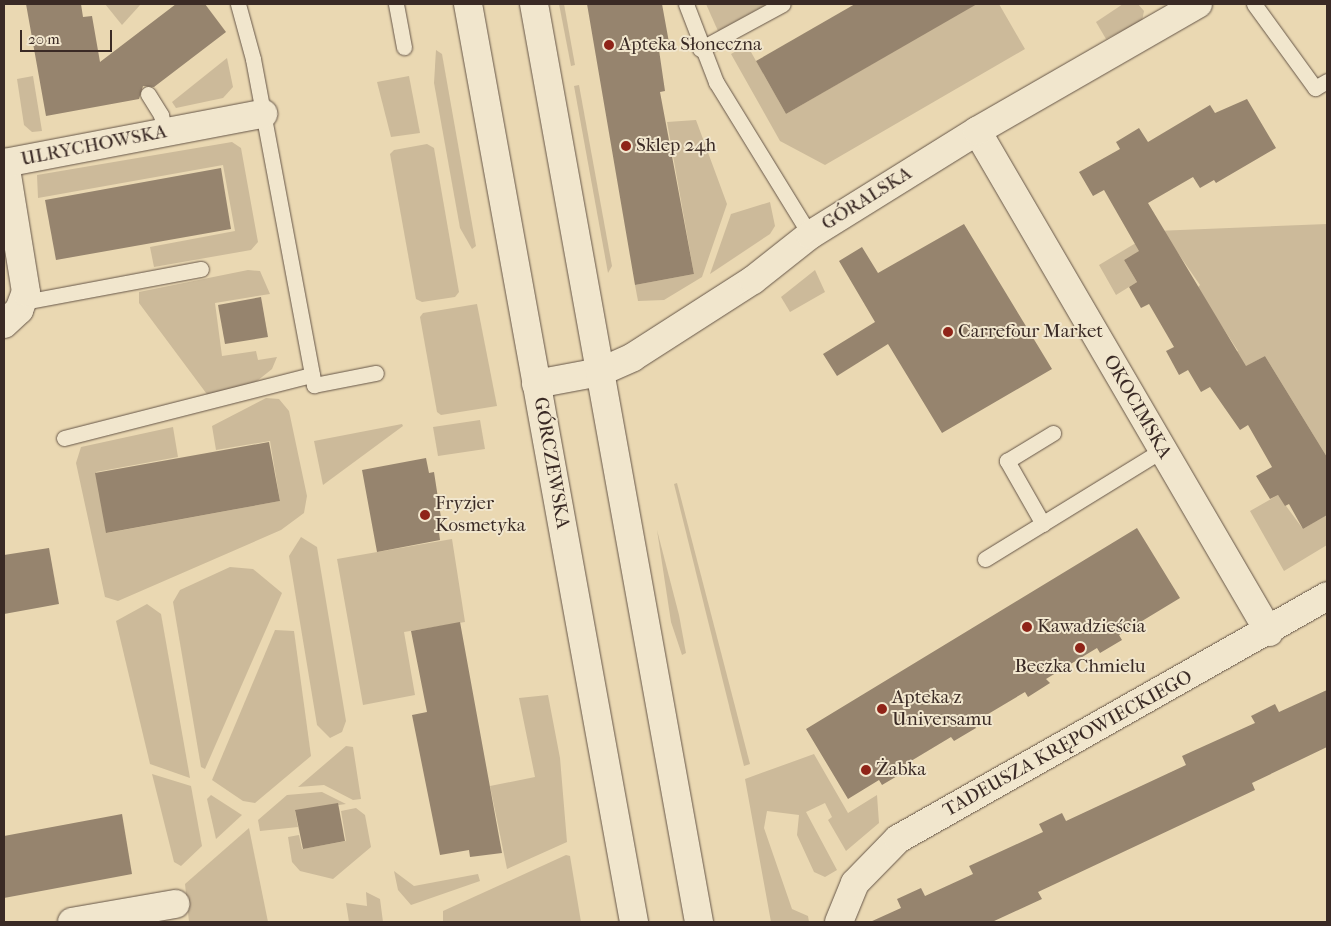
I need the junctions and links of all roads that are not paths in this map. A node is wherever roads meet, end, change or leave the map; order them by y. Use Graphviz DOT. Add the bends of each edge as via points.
graph roads {
  1 [pos="238,4"];
  2 [pos="396,4"];
  3 [pos="468,4"];
  4 [pos="534,4"];
  5 [pos="686,4"];
  6 [pos="783,4"];
  7 [pos="1254,4"];
  8 [pos="1192,5"];
  9 [pos="404,47"];
  10 [pos="700,49"];
  11 [pos="1327,81"];
  12 [pos="148,94"];
  13 [pos="263,114"];
  14 [pos="977,130"];
  15 [pos="165,132"];
  16 [pos="5,158"];
  17 [pos="810,235"];
  18 [pos="201,270"];
  19 [pos="24,302"];
  20 [pos="4,324"];
  21 [pos="600,372"];
  22 [pos="376,373"];
  23 [pos="312,376"];
  24 [pos="536,384"];
  25 [pos="1053,433"];
  26 [pos="64,438"];
  27 [pos="1162,450"];
  28 [pos="1043,524"];
  29 [pos="985,559"];
  30 [pos="1327,596"];
  31 [pos="1269,632"];
  32 [pos="175,904"];
  33 [pos="72,922"];
  34 [pos="634,922"];
  35 [pos="699,922"];
  36 [pos="839,922"];
  1 -- 13 [label="lane"];
  2 -- 9 [label="lane"];
  3 -- 24 [label="street, GÓRCZEWSKA"];
  4 -- 21 [label="street"];
  5 -- 10 [label="lane"];
  6 -- 10 [label="lane"];
  7 -- 11 [label="lane" via="1315,88"];
  8 -- 14 [label="street, GÓRALSKA"];
  10 -- 17 [label="lane" via="735,118"];
  12 -- 15 [label="lane" via="161,115"];
  13 -- 15 [label="street, ULRYCHOWSKA"];
  13 -- 23 [label="lane"];
  14 -- 17 [label="street, GÓRALSKA"];
  14 -- 27 [label="street, OKOCIMSKA"];
  15 -- 16 [label="street, ULRYCHOWSKA"];
  16 -- 19 [label="street, ULRYCHOWSKA" via="25,283"];
  17 -- 21 [label="street, GÓRALSKA" via="753,280 633,357"];
  18 -- 19 [label="lane"];
  19 -- 20 [label="street"];
  21 -- 24 [label="street, GÓRALSKA"];
  21 -- 35 [label="street"];
  22 -- 23 [label="lane" via="314,385"];
  23 -- 26 [label="lane"];
  24 -- 34 [label="street, GÓRCZEWSKA"];
  25 -- 28 [label="lane" via="1007,461"];
  27 -- 28 [label="lane"];
  27 -- 31 [label="street, OKOCIMSKA"];
  28 -- 29 [label="lane"];
  30 -- 31 [label="street, TADEUSZA KRĘPOWIECKIEGO"];
  31 -- 36 [label="street, TADEUSZA KRĘPOWIECKIEGO" via="898,839 855,883"];
  32 -- 33 [label="street"];
}
